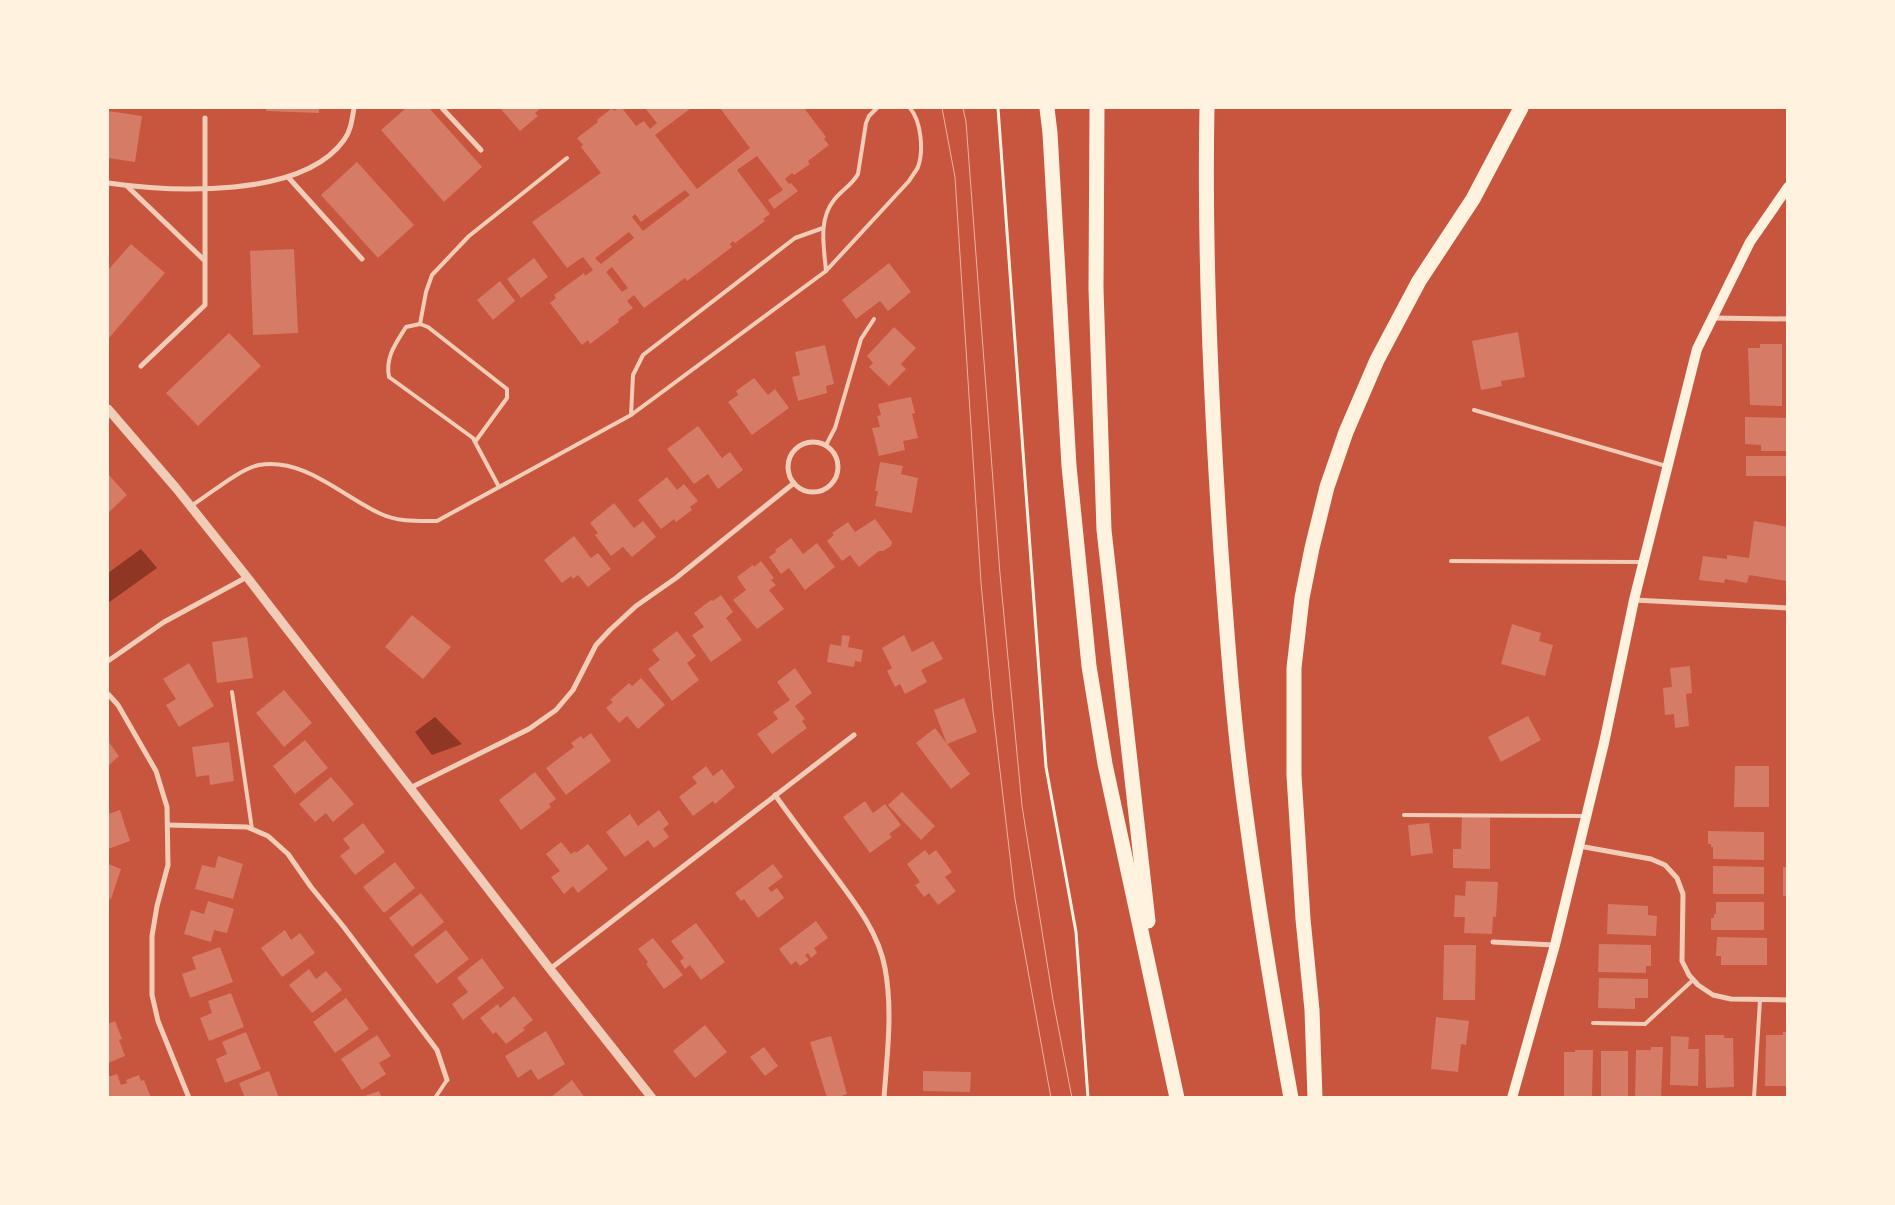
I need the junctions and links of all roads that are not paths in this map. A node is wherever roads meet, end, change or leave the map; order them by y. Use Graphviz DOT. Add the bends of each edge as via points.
graph roads {
  1 [pos="354,108"];
  2 [pos="442,108"];
  3 [pos="877,108"];
  4 [pos="910,108"];
  5 [pos="1047,108"];
  6 [pos="1097,108"];
  7 [pos="1207,108"];
  8 [pos="1521,108"];
  9 [pos="205,118"];
  10 [pos="481,150"];
  11 [pos="567,158"];
  12 [pos="288,177"];
  13 [pos="108,183"];
  14 [pos="127,186"];
  15 [pos="1788,187"];
  16 [pos="204,188"];
  17 [pos="823,228"];
  18 [pos="204,260"];
  19 [pos="362,260"];
  20 [pos="826,271"];
  21 [pos="1712,318"];
  22 [pos="1788,318"];
  23 [pos="874,319"];
  24 [pos="420,324"];
  25 [pos="140,366"];
  26 [pos="108,409"];
  27 [pos="1474,410"];
  28 [pos="632,415"];
  29 [pos="475,442"];
  30 [pos="826,445"];
  31 [pos="1667,466"];
  32 [pos="794,483"];
  33 [pos="499,487"];
  34 [pos="191,506"];
  35 [pos="1451,561"];
  36 [pos="1644,562"];
  37 [pos="247,577"];
  38 [pos="1634,600"];
  39 [pos="1788,608"];
  40 [pos="108,661"];
  41 [pos="232,692"];
  42 [pos="108,694"];
  43 [pos="854,735"];
  44 [pos="410,788"];
  45 [pos="775,795"];
  46 [pos="1404,815"];
  47 [pos="1586,816"];
  48 [pos="168,825"];
  49 [pos="252,829"];
  50 [pos="1578,846"];
  51 [pos="1493,942"];
  52 [pos="1555,945"];
  53 [pos="550,969"];
  54 [pos="1693,980"];
  55 [pos="1760,1000"];
  56 [pos="1788,1000"];
  57 [pos="1158,1003"];
  58 [pos="1593,1023"];
  59 [pos="447,1080"];
  60 [pos="189,1098"];
  61 [pos="435,1098"];
  62 [pos="652,1098"];
  63 [pos="884,1098"];
  64 [pos="1177,1098"];
  65 [pos="1291,1098"];
  66 [pos="1315,1098"];
  67 [pos="1512,1098"];
  68 [pos="1754,1098"];
  1 -- 12 [label="street" via="348,134 339,146 316,164"];
  2 -- 10 [label="street"];
  3 -- 17 [label="lane" via="866,123 858,174 834,200"];
  4 -- 20 [label="lane" via="918,126 921,153 918,167"];
  5 -- 57 [label="highway" via="1069,466 1089,666 1105,764"];
  6 -- 57 [label="highway" via="1096,289 1104,530"];
  7 -- 65 [label="highway" via="1205,205 1212,410 1226,619 1244,799 1273,1000"];
  8 -- 66 [label="highway" via="1473,198 1419,281 1377,360 1346,432 1327,487 1312,548 1294,668 1294,775 1312,1010"];
  9 -- 16 [label="street"];
  11 -- 24 [label="lane" via="470,236 432,274"];
  12 -- 16 [label="street" via="247,186"];
  12 -- 19 [label="street"];
  13 -- 14 [label="street"];
  14 -- 16 [label="street"];
  14 -- 18 [label="street"];
  15 -- 21 [label="main road" via="1750,242"];
  16 -- 18 [label="street"];
  17 -- 20 [label="lane"];
  17 -- 28 [label="lane" via="794,238 644,355 633,375"];
  18 -- 25 [label="street" via="205,305"];
  20 -- 28 [label="lane"];
  21 -- 22 [label="street"];
  21 -- 31 [label="main road" via="1698,349"];
  23 -- 30 [label="lane" via="861,339 835,428"];
  24 -- 29 [label="lane" via="506,389 507,398"];
  24 -- 29 [label="lane" via="406,327 392,348 387,366 389,376"];
  26 -- 34 [label="street"];
  27 -- 31 [label="lane"];
  28 -- 33 [label="lane"];
  29 -- 33 [label="lane"];
  30 -- 32 [label="street" via="806,443 791,455 789,474"];
  30 -- 32 [label="street" via="838,460 836,480 820,492 801,490"];
  31 -- 36 [label="main road"];
  32 -- 44 [label="street" via="636,606 610,630 596,645 573,690 556,710 529,729"];
  33 -- 34 [label="lane" via="437,521 413,521 382,514 305,472 275,464 258,465 245,470"];
  34 -- 37 [label="street"];
  35 -- 36 [label="lane"];
  36 -- 38 [label="main road"];
  37 -- 40 [label="street" via="164,622"];
  37 -- 44 [label="street"];
  38 -- 39 [label="street"];
  38 -- 47 [label="main road"];
  41 -- 49 [label="lane"];
  42 -- 48 [label="street" via="118,705 156,771 167,807"];
  43 -- 45 [label="street"];
  44 -- 53 [label="street"];
  45 -- 53 [label="street"];
  45 -- 63 [label="street" via="854,902 879,947 888,988"];
  46 -- 47 [label="lane"];
  47 -- 50 [label="main road"];
  48 -- 49 [label="street"];
  48 -- 60 [label="street" via="168,865 152,936 152,995 158,1021"];
  49 -- 59 [label="street" via="268,836 288,854 437,1050"];
  50 -- 52 [label="main road"];
  50 -- 54 [label="street" via="1651,859 1666,865 1677,878 1683,894 1682,961"];
  51 -- 52 [label="street"];
  52 -- 67 [label="main road"];
  53 -- 62 [label="street"];
  54 -- 55 [label="street" via="1713,995"];
  54 -- 58 [label="lane" via="1644,1024"];
  55 -- 56 [label="street"];
  55 -- 68 [label="lane"];
  57 -- 64 [label="highway"];
  59 -- 61 [label="lane"];
}
